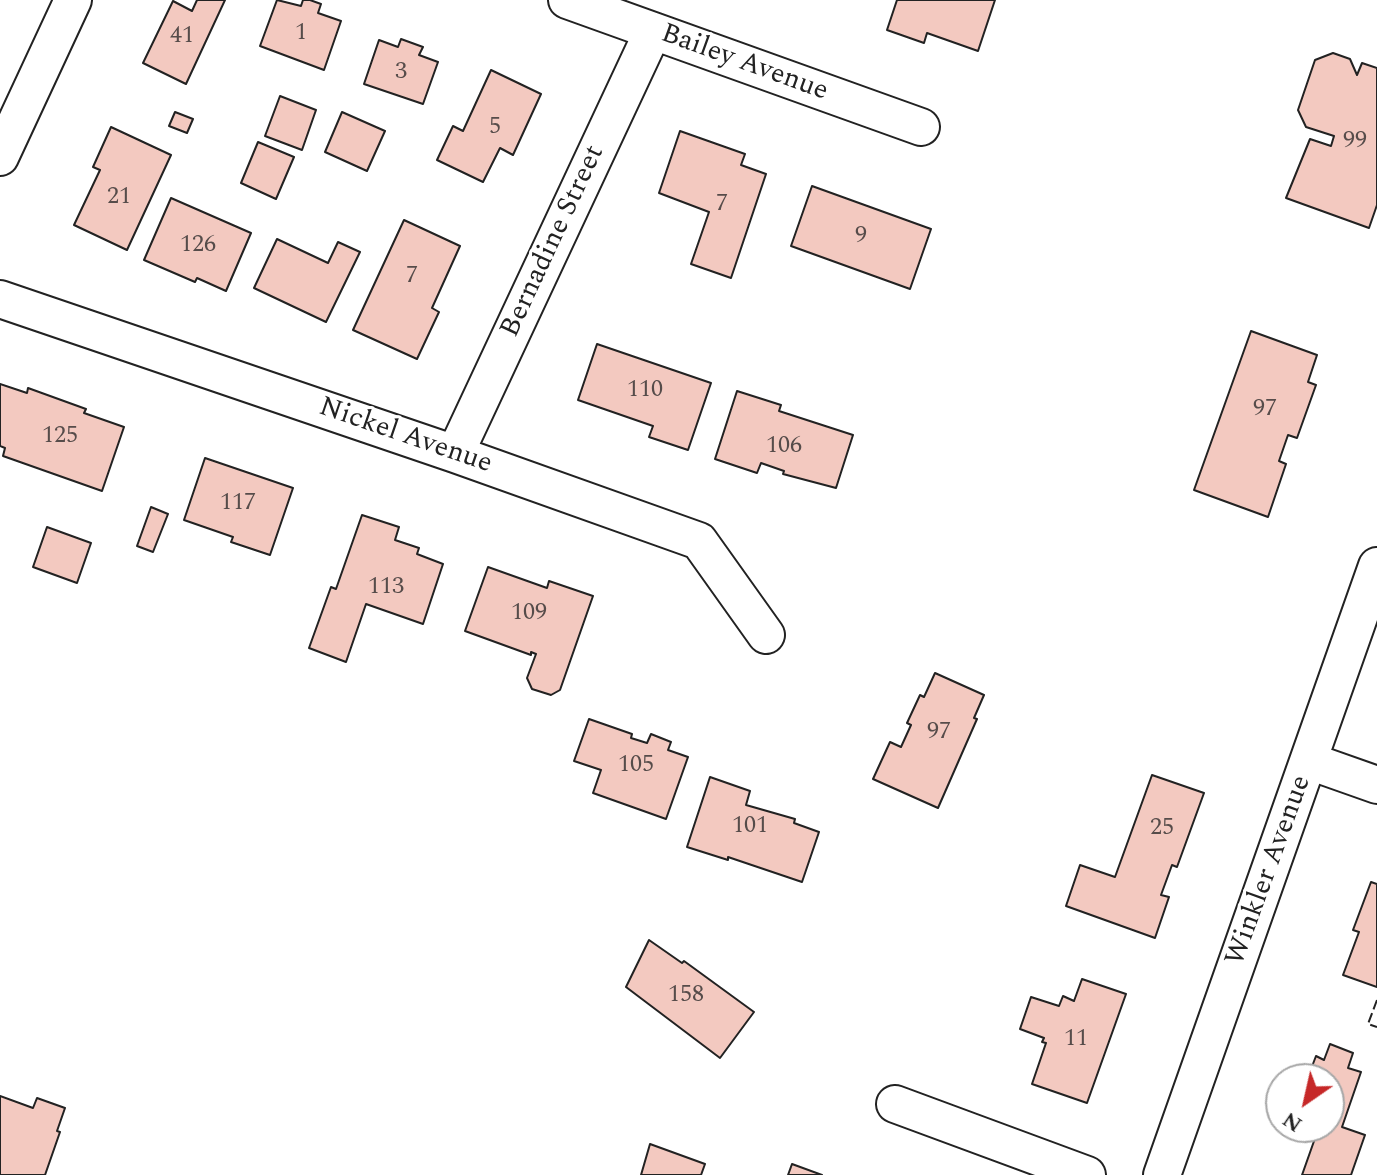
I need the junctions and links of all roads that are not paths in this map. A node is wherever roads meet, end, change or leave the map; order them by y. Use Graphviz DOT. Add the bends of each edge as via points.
graph roads {
  1 [pos="73,0"];
  2 [pos="567,0"];
  3 [pos="653,31"];
  4 [pos="921,127"];
  5 [pos="0,157"];
  6 [pos="0,299"];
  7 [pos="455,454"];
  8 [pos="1377,566"];
  9 [pos="766,635"];
  10 [pos="1309,761"];
  11 [pos="1377,785"];
  12 [pos="895,1104"];
  13 [pos="1087,1175"];
  14 [pos="1162,1175"];
  1 -- 5 [label="street"];
  2 -- 3 [label="street, Bailey Avenue"];
  3 -- 4 [label="street, Bailey Avenue"];
  3 -- 7 [label="street, Bernadine Street"];
  6 -- 7 [label="street, Nickel Avenue"];
  7 -- 9 [label="street, Nickel Avenue" via="699,541"];
  8 -- 10 [label="street, Winkler Avenue"];
  10 -- 11 [label="street"];
  10 -- 14 [label="street, Winkler Avenue"];
  12 -- 13 [label="street"];
}
